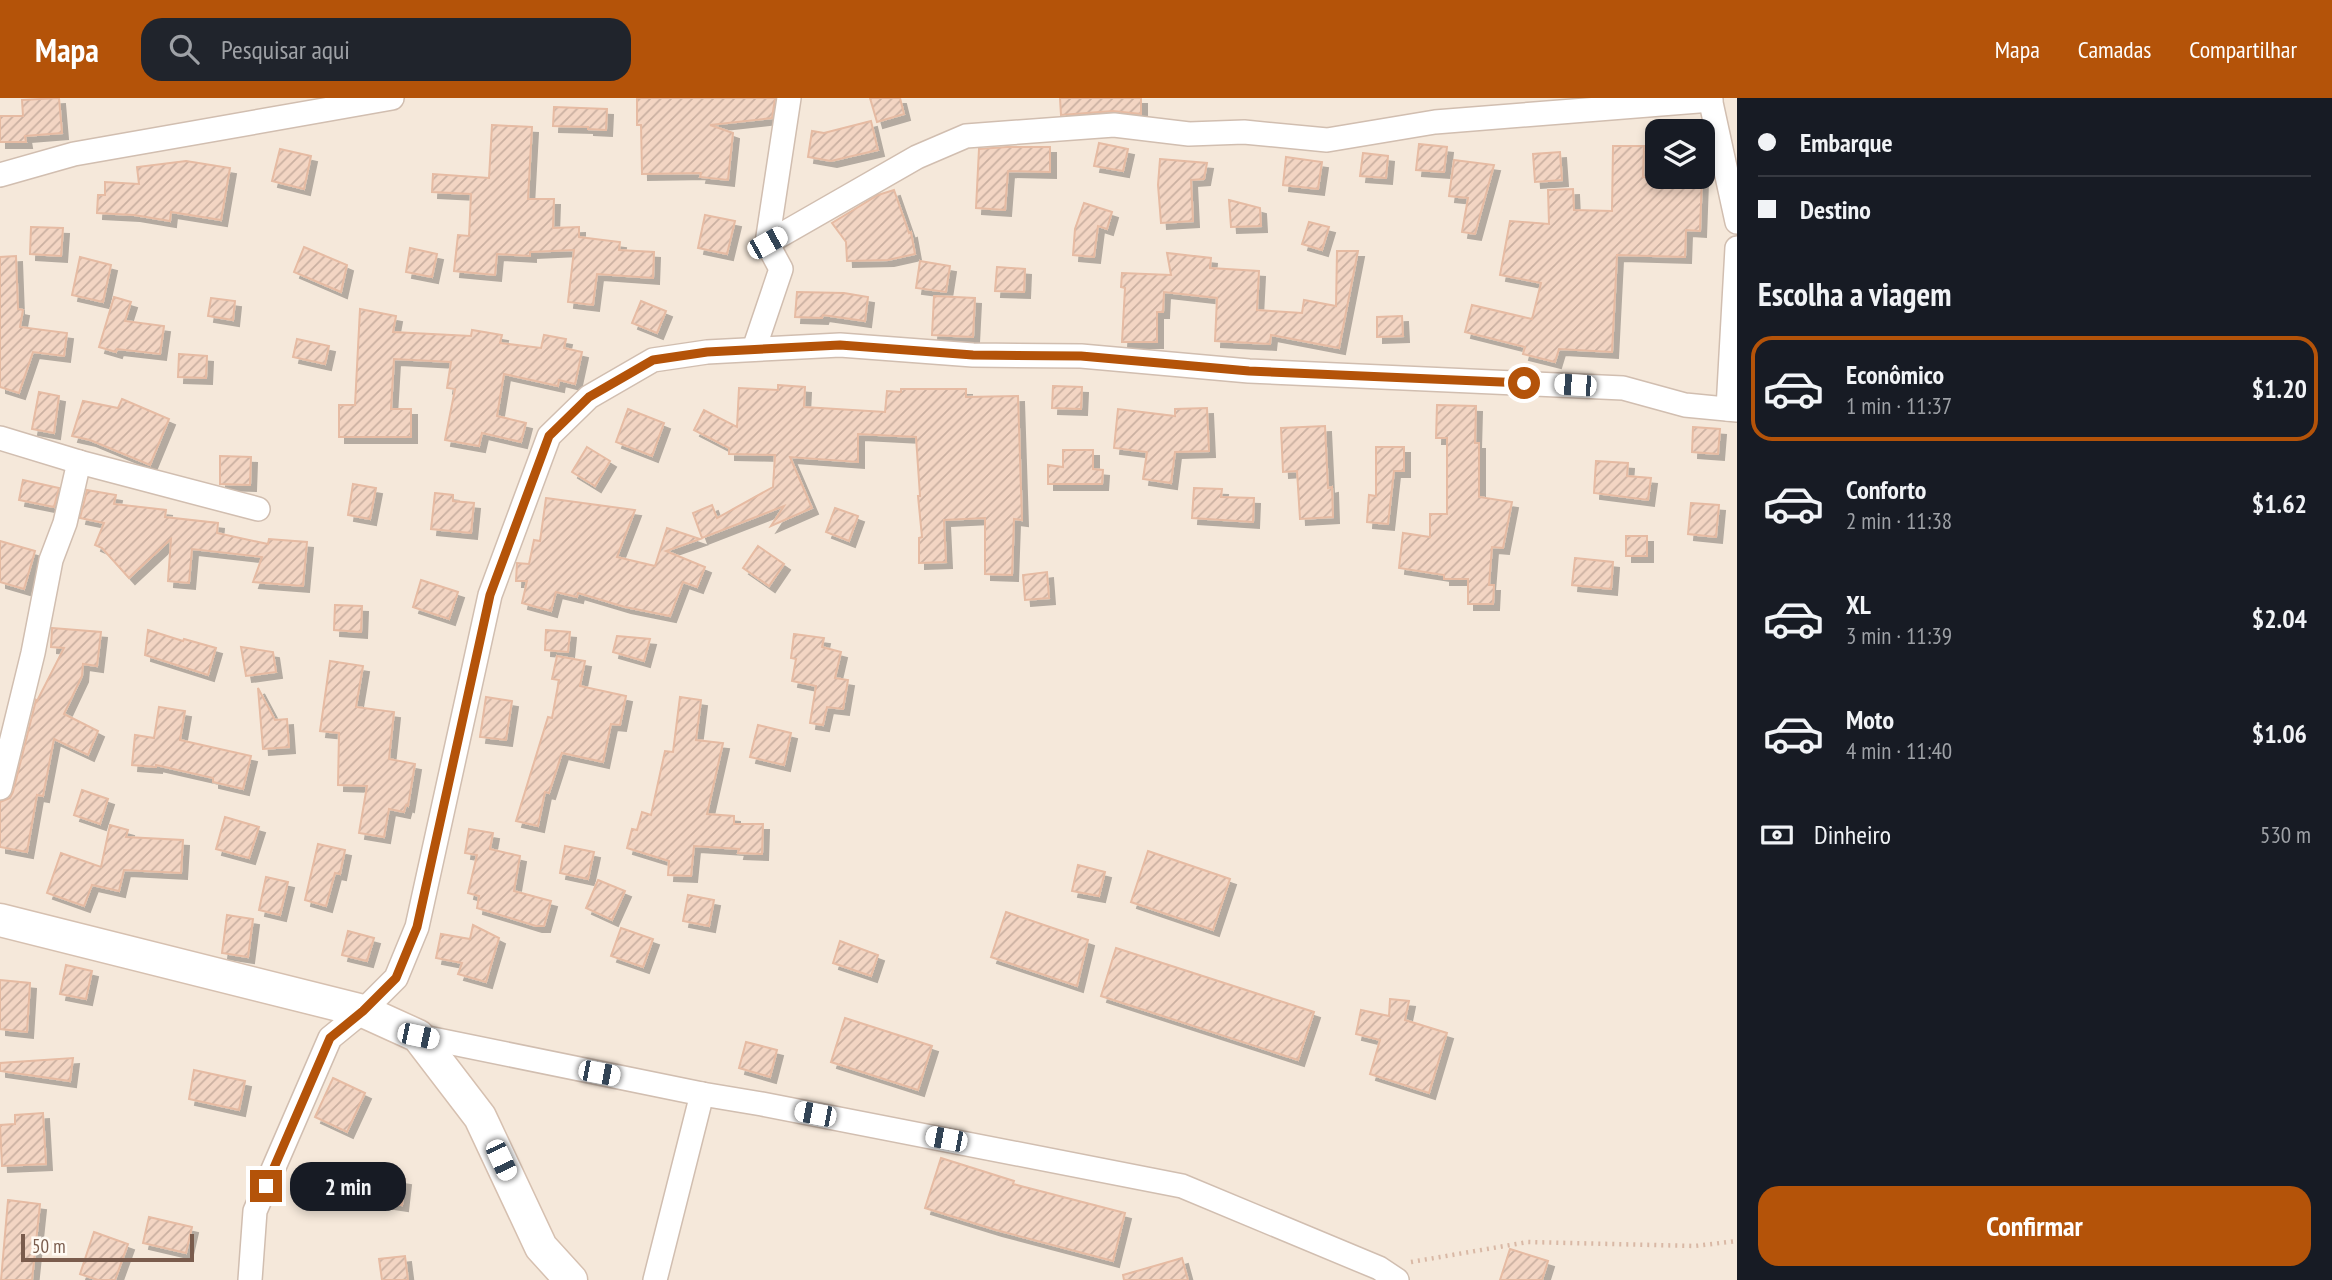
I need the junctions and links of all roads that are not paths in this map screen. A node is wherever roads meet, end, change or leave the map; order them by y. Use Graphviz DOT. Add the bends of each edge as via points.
graph roads {
  1 [pos="392,98"];
  2 [pos="789,98"];
  3 [pos="1710,99"];
  4 [pos="0,175"];
  5 [pos="1737,222"];
  6 [pos="767,243"];
  7 [pos="1737,248"];
  8 [pos="754,349"];
  9 [pos="1732,409"];
  10 [pos="0,438"];
  11 [pos="79,462"];
  12 [pos="258,509"];
  13 [pos="0,788"];
  14 [pos="0,920"];
  15 [pos="363,1011"];
  16 [pos="418,1036"];
  17 [pos="702,1094"];
  18 [pos="1388,1274"];
  19 [pos="250,1280"];
  20 [pos="571,1280"];
  21 [pos="655,1280"];
  1 -- 4 [label="street" via="74,154"];
  2 -- 6 [label="street"];
  3 -- 5 [label="street"];
  3 -- 6 [label="street" via="1435,122 1327,140 1244,132 1189,134 1114,125 966,136 917,157"];
  6 -- 8 [label="street" via="780,269"];
  7 -- 9 [label="street"];
  8 -- 9 [label="street" via="840,345 973,355 1081,356 1249,371 1563,384 1623,388 1685,405"];
  8 -- 15 [label="street" via="653,360 589,397 549,436 490,595 417,927 396,978"];
  10 -- 11 [label="street"];
  11 -- 12 [label="street"];
  11 -- 13 [label="street" via="51,560"];
  14 -- 15 [label="street"];
  15 -- 16 [label="street"];
  15 -- 19 [label="street" via="330,1038 255,1211"];
  16 -- 17 [label="street"];
  16 -- 20 [label="street" via="480,1117 541,1247"];
  17 -- 18 [label="street" via="1182,1186"];
  17 -- 21 [label="street"];
}
